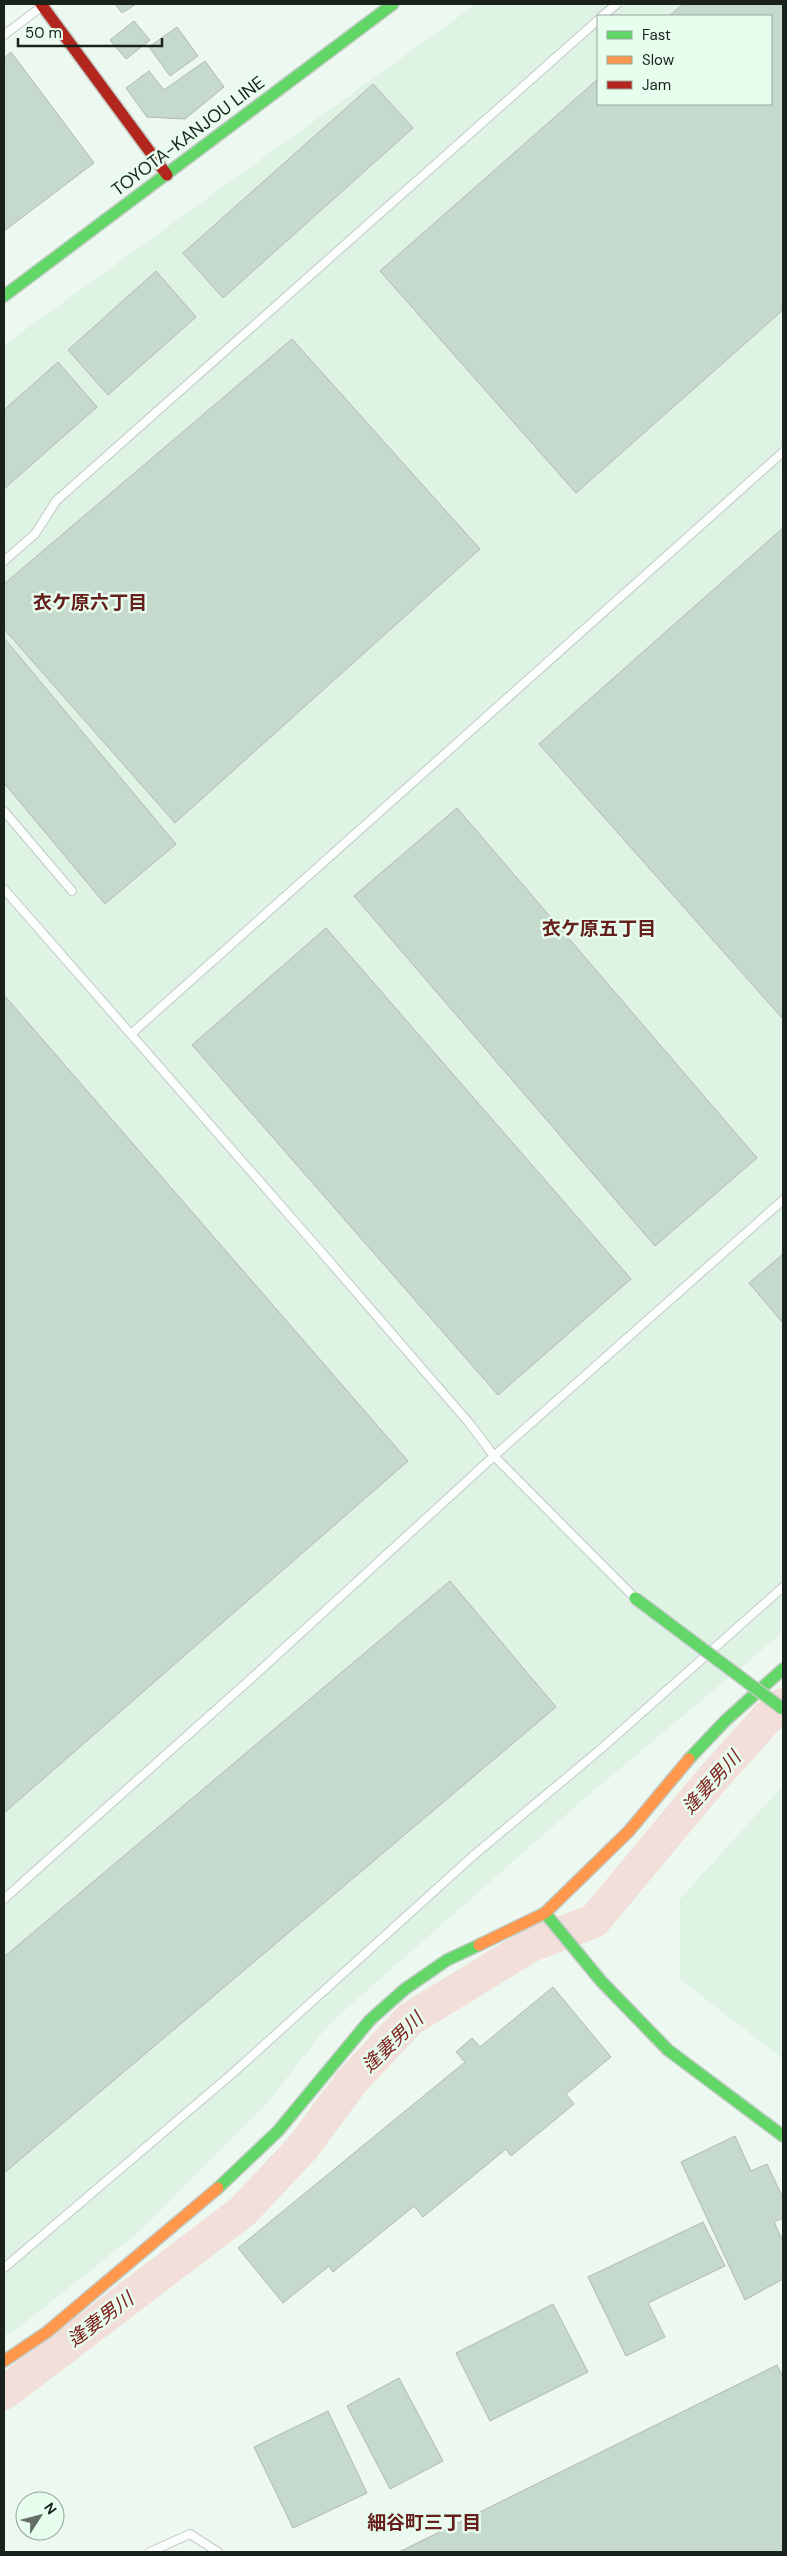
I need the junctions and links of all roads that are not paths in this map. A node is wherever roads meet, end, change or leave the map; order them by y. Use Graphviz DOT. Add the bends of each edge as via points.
graph roads {
  1 [pos="393,4"];
  2 [pos="616,4"];
  3 [pos="42,5"];
  4 [pos="603,15"];
  5 [pos="597,21"];
  6 [pos="4,35"];
  7 [pos="167,175"];
  8 [pos="4,296"];
  9 [pos="783,452"];
  10 [pos="4,561"];
  11 [pos="4,811"];
  12 [pos="4,890"];
  13 [pos="72,891"];
  14 [pos="131,1034"];
  15 [pos="783,1200"];
  16 [pos="494,1456"];
  17 [pos="783,1587"];
  18 [pos="635,1598"];
  19 [pos="783,1669"];
  20 [pos="783,1708"];
  21 [pos="4,1900"];
  22 [pos="545,1913"];
  23 [pos="783,2136"];
  24 [pos="4,2268"];
  25 [pos="4,2361"];
  26 [pos="150,2552"];
  27 [pos="218,2552"];
  1 -- 7 [label="street, TOYOTA-KANJOU LINE"];
  2 -- 4 [label="lane"];
  3 -- 6 [label="lane"];
  3 -- 7 [label="street"];
  5 -- 10 [label="lane" via="56,501 35,534"];
  7 -- 8 [label="street, TOYOTA-KANJOU LINE"];
  9 -- 14 [label="lane"];
  11 -- 13 [label="lane"];
  12 -- 14 [label="lane"];
  14 -- 16 [label="lane" via="457,1409"];
  15 -- 16 [label="lane"];
  16 -- 18 [label="lane"];
  16 -- 21 [label="lane"];
  17 -- 24 [label="lane" via="602,1748 474,1855 233,2073"];
  18 -- 20 [label="street, bridge"];
  19 -- 22 [label="street" via="726,1720 629,1831"];
  22 -- 23 [label="street" via="601,1981 668,2050"];
  22 -- 25 [label="street" via="446,1960 405,1989 370,2020 278,2131 234,2176 47,2332"];
  26 -- 27 [label="lane" via="190,2534"];
}
